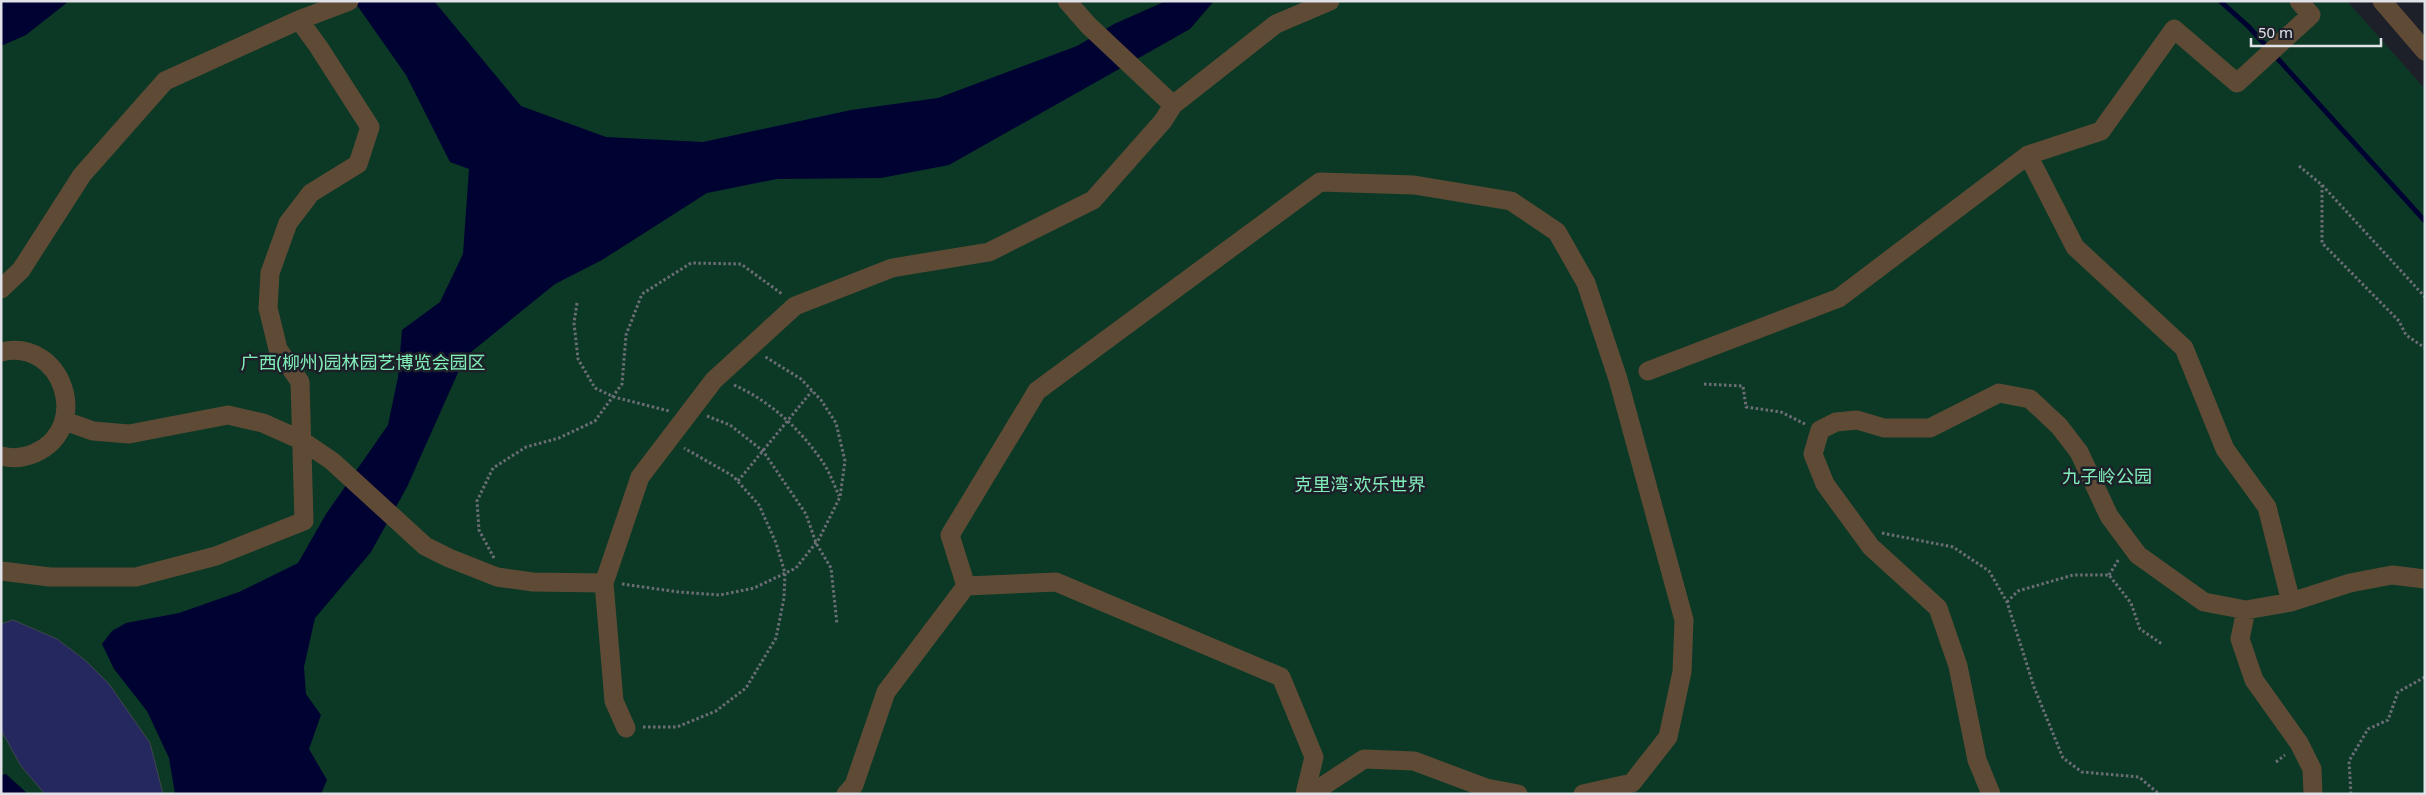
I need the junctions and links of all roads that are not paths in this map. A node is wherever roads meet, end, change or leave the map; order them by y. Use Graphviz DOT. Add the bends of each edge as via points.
graph roads {
  1 [pos="1067,1"];
  2 [pos="1330,1"];
  3 [pos="2299,1"];
  4 [pos="2382,1"];
  5 [pos="344,2"];
  6 [pos="299,20"];
  7 [pos="2425,51"];
  8 [pos="1173,105"];
  9 [pos="2028,155"];
  10 [pos="1,288"];
  11 [pos="2,347"];
  12 [pos="1648,371"];
  13 [pos="64,421"];
  14 [pos="301,440"];
  15 [pos="1,456"];
  16 [pos="1,571"];
  17 [pos="2425,578"];
  18 [pos="604,583"];
  19 [pos="966,586"];
  20 [pos="2290,602"];
  21 [pos="2246,610"];
  22 [pos="626,728"];
  23 [pos="846,794"];
  24 [pos="1305,794"];
  25 [pos="1311,794"];
  26 [pos="1518,794"];
  27 [pos="1583,794"];
  28 [pos="1991,794"];
  29 [pos="2312,794"];
  1 -- 8 [label="street"];
  2 -- 8 [label="street" via="1276,24"];
  3 -- 9 [label="street" via="2311,15 2237,83 2174,29 2101,131"];
  4 -- 7 [label="street"];
  5 -- 6 [label="street"];
  6 -- 10 [label="street" via="165,81 82,176 21,270"];
  6 -- 14 [label="street" via="370,127 358,164 311,193 288,223 270,273 268,308 278,349 300,382"];
  8 -- 18 [label="street" via="1093,200 989,252 892,268 796,306 714,380 640,477"];
  9 -- 12 [label="street" via="1840,298"];
  9 -- 20 [label="street" via="2075,247 2184,348 2225,449 2267,508"];
  11 -- 13 [label="street" via="40,357 54,368 63,384 67,402"];
  13 -- 14 [label="street" via="92,431 128,434 228,414 263,423"];
  13 -- 15 [label="street" via="56,437 43,450 26,457"];
  14 -- 16 [label="street" via="304,521 270,536 216,556 136,577 50,577"];
  14 -- 18 [label="street" via="332,461 425,546 449,558 506,579"];
  17 -- 20 [label="street" via="2392,575 2350,582"];
  18 -- 22 [label="street" via="614,701"];
  19 -- 23 [label="street" via="886,692 854,785"];
  19 -- 24 [label="street" via="1056,582 1281,677 1314,757"];
  19 -- 27 [label="street" via="950,535 1037,390 1320,182 1414,184 1511,201 1557,232 1586,283 1618,379 1684,620 1682,672 1668,737 1632,783"];
  20 -- 21 [label="street"];
  21 -- 28 [label="street" via="2204,602 2138,555 2109,516 2079,452 2059,426 2030,399 1999,393 1930,428 1884,428 1857,420 1836,422 1820,430 1813,454 1825,484 1871,547 1938,608 1958,666 1977,760"];
  21 -- 29 [label="street" via="2240,639 2254,680 2299,743 2312,769"];
  25 -- 26 [label="street" via="1364,760 1414,761 1486,788"];
}
